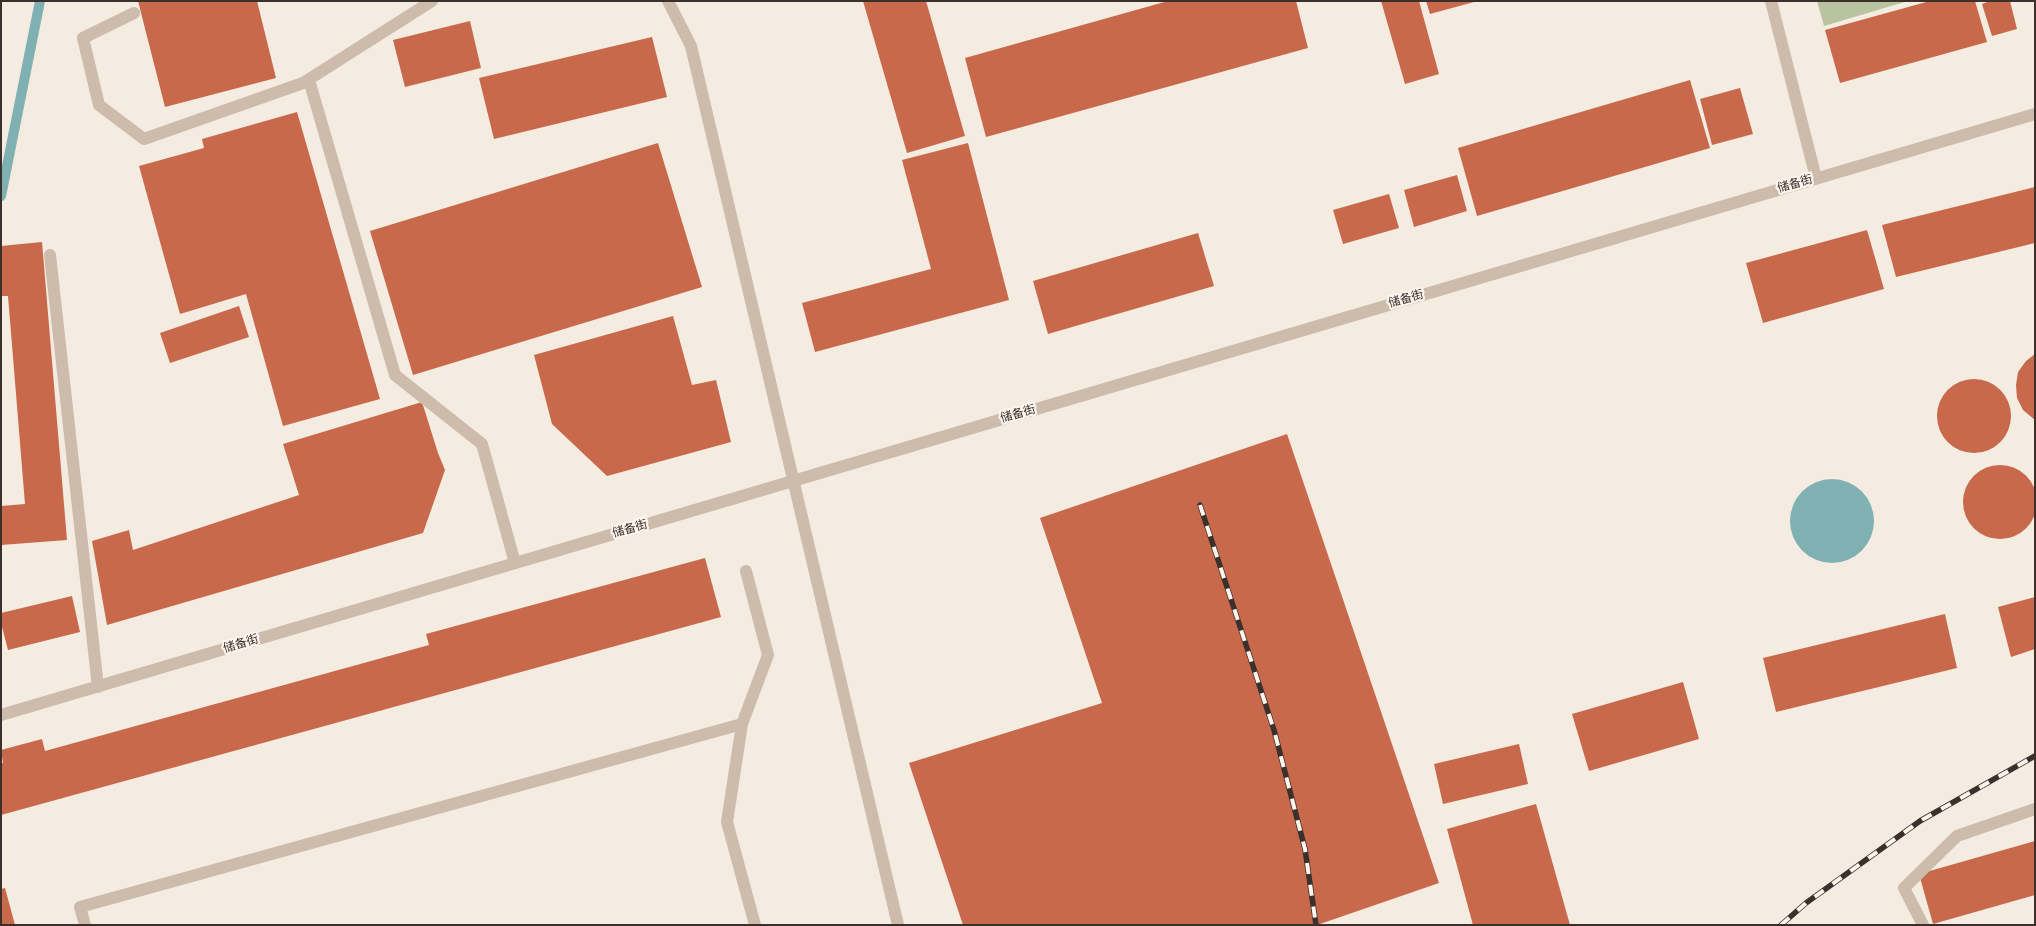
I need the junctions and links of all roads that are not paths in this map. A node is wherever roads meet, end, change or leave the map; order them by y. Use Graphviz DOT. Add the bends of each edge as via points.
graph roads {
  1 [pos="432,1"];
  2 [pos="668,1"];
  3 [pos="1771,1"];
  4 [pos="134,13"];
  5 [pos="309,80"];
  6 [pos="2035,114"];
  7 [pos="1816,178"];
  8 [pos="50,255"];
  9 [pos="794,481"];
  10 [pos="515,563"];
  11 [pos="746,571"];
  12 [pos="98,687"];
  13 [pos="1,716"];
  14 [pos="742,724"];
  15 [pos="2035,809"];
  16 [pos="85,925"];
  17 [pos="755,925"];
  18 [pos="898,925"];
  19 [pos="1923,925"];
  1 -- 5 [label="street"];
  2 -- 9 [label="street" via="691,46"];
  3 -- 7 [label="street"];
  4 -- 5 [label="street" via="83,38 99,105 144,139"];
  5 -- 10 [label="street" via="395,375 482,444"];
  6 -- 7 [label="street, 储备街"];
  7 -- 9 [label="street, 储备街"];
  8 -- 12 [label="street"];
  9 -- 10 [label="street, 储备街"];
  9 -- 18 [label="street"];
  10 -- 12 [label="street, 储备街"];
  11 -- 14 [label="street" via="768,655"];
  12 -- 13 [label="street, 储备街"];
  14 -- 16 [label="street" via="80,908"];
  14 -- 17 [label="street" via="726,822"];
  15 -- 19 [label="street" via="1957,836 1904,888"];
}
